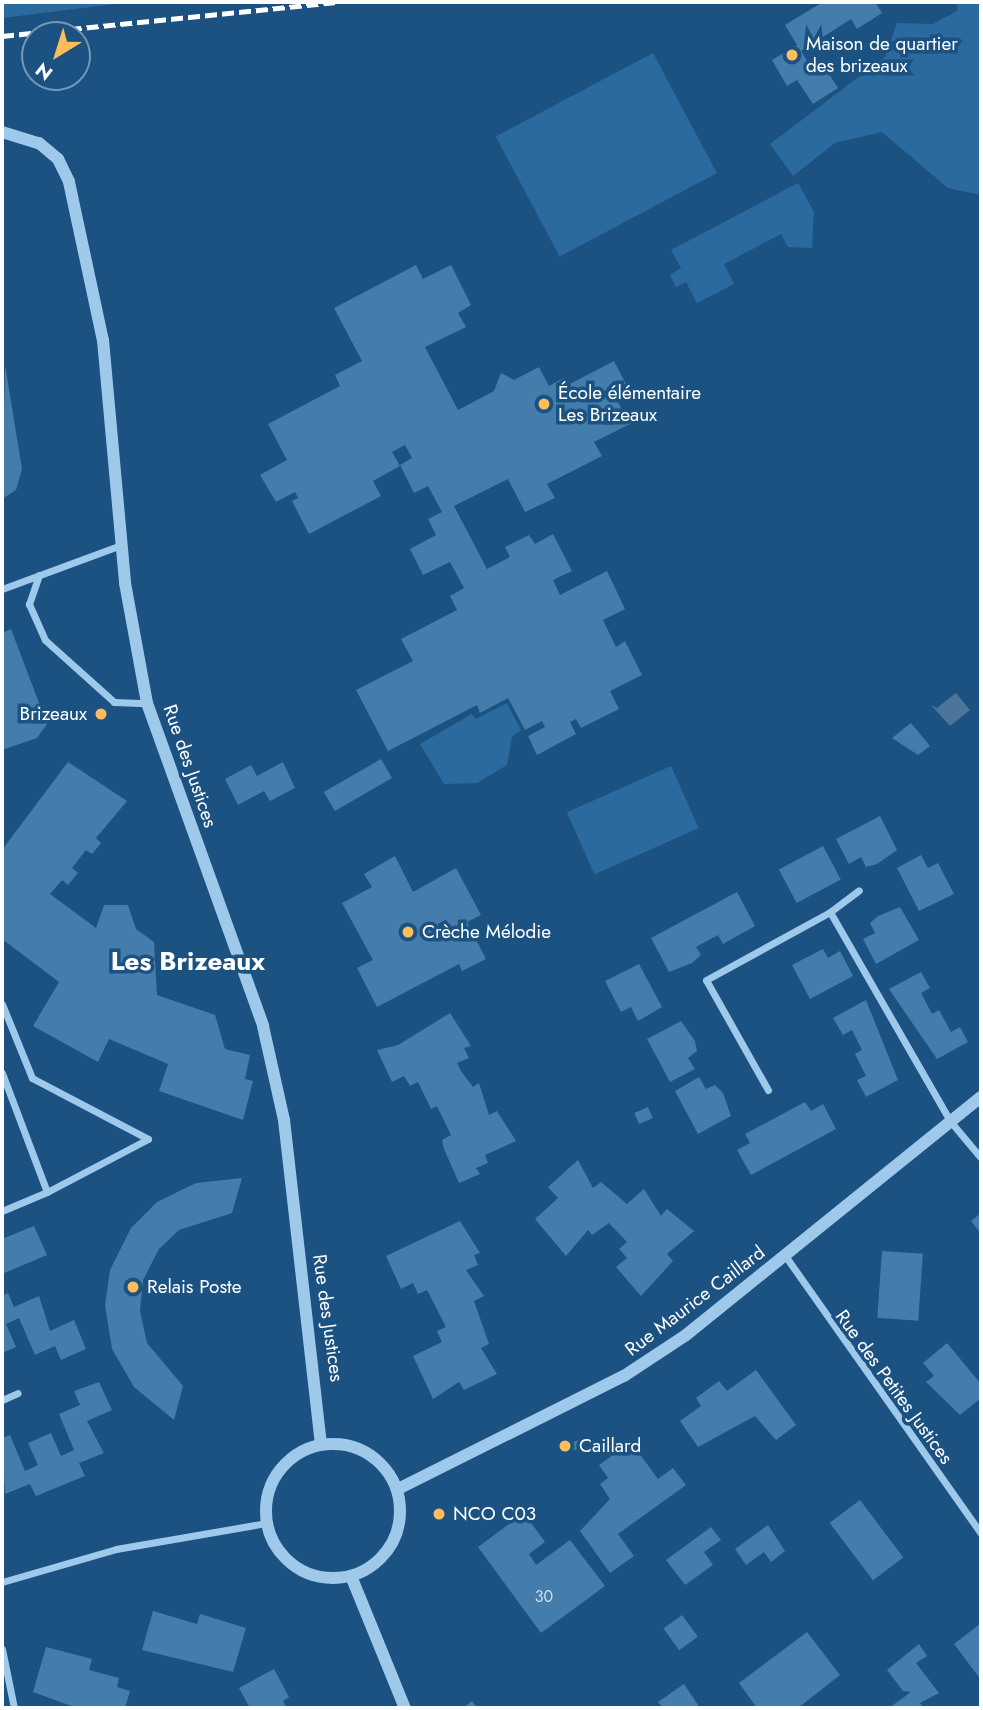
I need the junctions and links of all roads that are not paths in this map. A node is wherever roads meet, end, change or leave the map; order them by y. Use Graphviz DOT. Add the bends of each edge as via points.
graph roads {
  1 [pos="2,132"];
  2 [pos="121,545"];
  3 [pos="39,575"];
  4 [pos="2,589"];
  5 [pos="148,703"];
  6 [pos="859,890"];
  7 [pos="830,912"];
  8 [pos="2,1004"];
  9 [pos="2,1073"];
  10 [pos="768,1090"];
  11 [pos="981,1097"];
  12 [pos="950,1121"];
  13 [pos="981,1158"];
  14 [pos="47,1192"];
  15 [pos="2,1211"];
  16 [pos="786,1257"];
  17 [pos="18,1393"];
  18 [pos="2,1400"];
  19 [pos="321,1444"];
  20 [pos="398,1489"];
  21 [pos="266,1523"];
  22 [pos="981,1534"];
  23 [pos="351,1576"];
  24 [pos="2,1582"];
  25 [pos="2,1649"];
  26 [pos="15,1708"];
  27 [pos="405,1708"];
  1 -- 2 [label="street, Rue des Justices" via="39,143 58,159 69,182 103,340"];
  2 -- 3 [label="street"];
  2 -- 5 [label="street, Rue des Justices"];
  3 -- 4 [label="street"];
  3 -- 5 [label="street" via="29,604 45,640 114,702"];
  5 -- 19 [label="street, Rue des Justices" via="274,1072"];
  6 -- 7 [label="street"];
  7 -- 10 [label="street" via="706,980"];
  7 -- 12 [label="street"];
  8 -- 14 [label="street" via="32,1078 148,1139"];
  9 -- 14 [label="street"];
  11 -- 12 [label="street, Rue Maurice Caillard"];
  12 -- 13 [label="street"];
  12 -- 16 [label="street, Rue Maurice Caillard"];
  14 -- 15 [label="street"];
  16 -- 20 [label="street, Rue Maurice Caillard" via="624,1376"];
  16 -- 22 [label="street, Rue des Petites Justices"];
  17 -- 18 [label="street"];
  19 -- 20 [label="street" via="368,1453"];
  19 -- 21 [label="street" via="301,1451 272,1481"];
  20 -- 23 [label="street" via="401,1511 388,1552"];
  21 -- 23 [label="street" via="288,1562 329,1579"];
  21 -- 24 [label="street" via="116,1549"];
  23 -- 27 [label="street"];
  25 -- 26 [label="street"];
}
